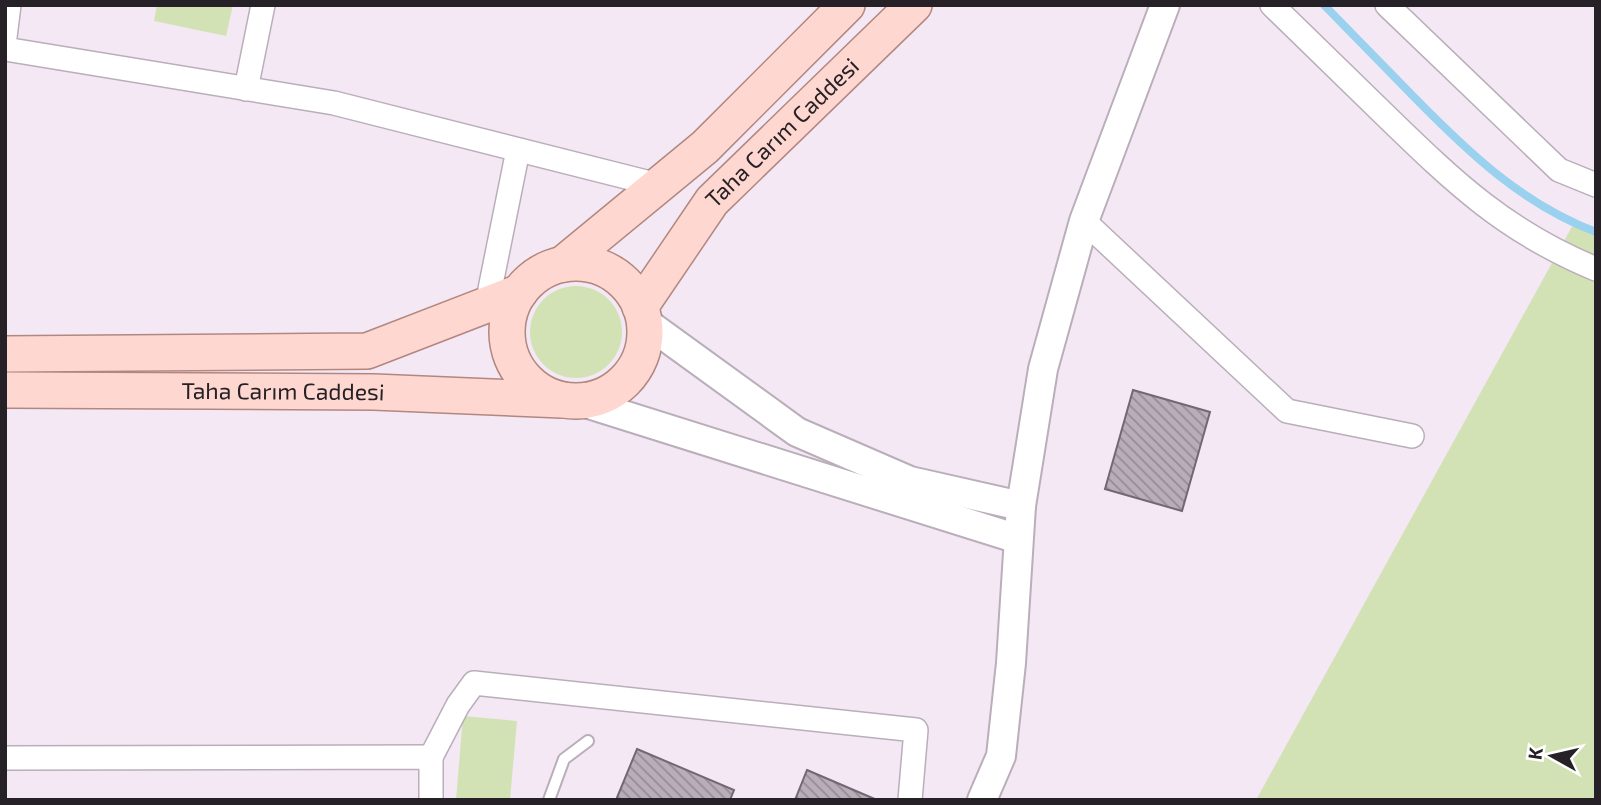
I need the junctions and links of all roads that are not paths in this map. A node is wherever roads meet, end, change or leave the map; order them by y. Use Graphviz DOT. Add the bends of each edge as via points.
graph roads {
  1 [pos="9,5"];
  2 [pos="263,5"];
  3 [pos="847,5"];
  4 [pos="914,5"];
  5 [pos="1165,5"];
  6 [pos="1272,5"];
  7 [pos="1387,5"];
  8 [pos="5,37"];
  9 [pos="5,49"];
  10 [pos="246,89"];
  11 [pos="517,150"];
  12 [pos="659,185"];
  13 [pos="1596,185"];
  14 [pos="1084,220"];
  15 [pos="563,264"];
  16 [pos="1596,269"];
  17 [pos="520,292"];
  18 [pos="487,304"];
  19 [pos="642,314"];
  20 [pos="5,354"];
  21 [pos="5,390"];
  22 [pos="571,401"];
  23 [pos="1412,436"];
  24 [pos="1021,506"];
  25 [pos="1018,539"];
  26 [pos="588,741"];
  27 [pos="431,757"];
  28 [pos="5,758"];
  29 [pos="431,800"];
  30 [pos="549,800"];
  31 [pos="909,800"];
  32 [pos="982,800"];
  1 -- 8 [label="street"];
  2 -- 10 [label="street"];
  3 -- 12 [label="main road, Taha Carım Caddesi" via="705,147"];
  4 -- 19 [label="main road, Taha Carım Caddesi" via="712,201"];
  5 -- 14 [label="street"];
  6 -- 16 [label="street" via="1483,205 1534,239"];
  7 -- 13 [label="street" via="1559,170"];
  9 -- 10 [label="street"];
  10 -- 11 [label="street" via="334,103"];
  11 -- 12 [label="street"];
  11 -- 18 [label="street"];
  12 -- 15 [label="main road, Taha Carım Caddesi"];
  14 -- 23 [label="street" via="1287,411"];
  14 -- 24 [label="street" via="1043,369"];
  15 -- 17 [label="main road" via="531,279"];
  15 -- 19 [label="main road" via="604,268 635,295"];
  17 -- 18 [label="main road, Taha Carım Caddesi"];
  17 -- 22 [label="main road" via="507,329 516,366 544,393"];
  18 -- 20 [label="main road, Taha Carım Caddesi" via="368,351"];
  19 -- 22 [label="main road" via="643,349 626,380 597,398"];
  19 -- 24 [label="street" via="797,432 910,481"];
  21 -- 22 [label="main road, Taha Carım Caddesi" via="374,392"];
  22 -- 25 [label="street"];
  24 -- 25 [label="street"];
  25 -- 32 [label="street" via="1001,756"];
  26 -- 30 [label="lane" via="564,759"];
  27 -- 28 [label="street"];
  27 -- 29 [label="street"];
  27 -- 31 [label="street" via="474,683 916,730"];
}
